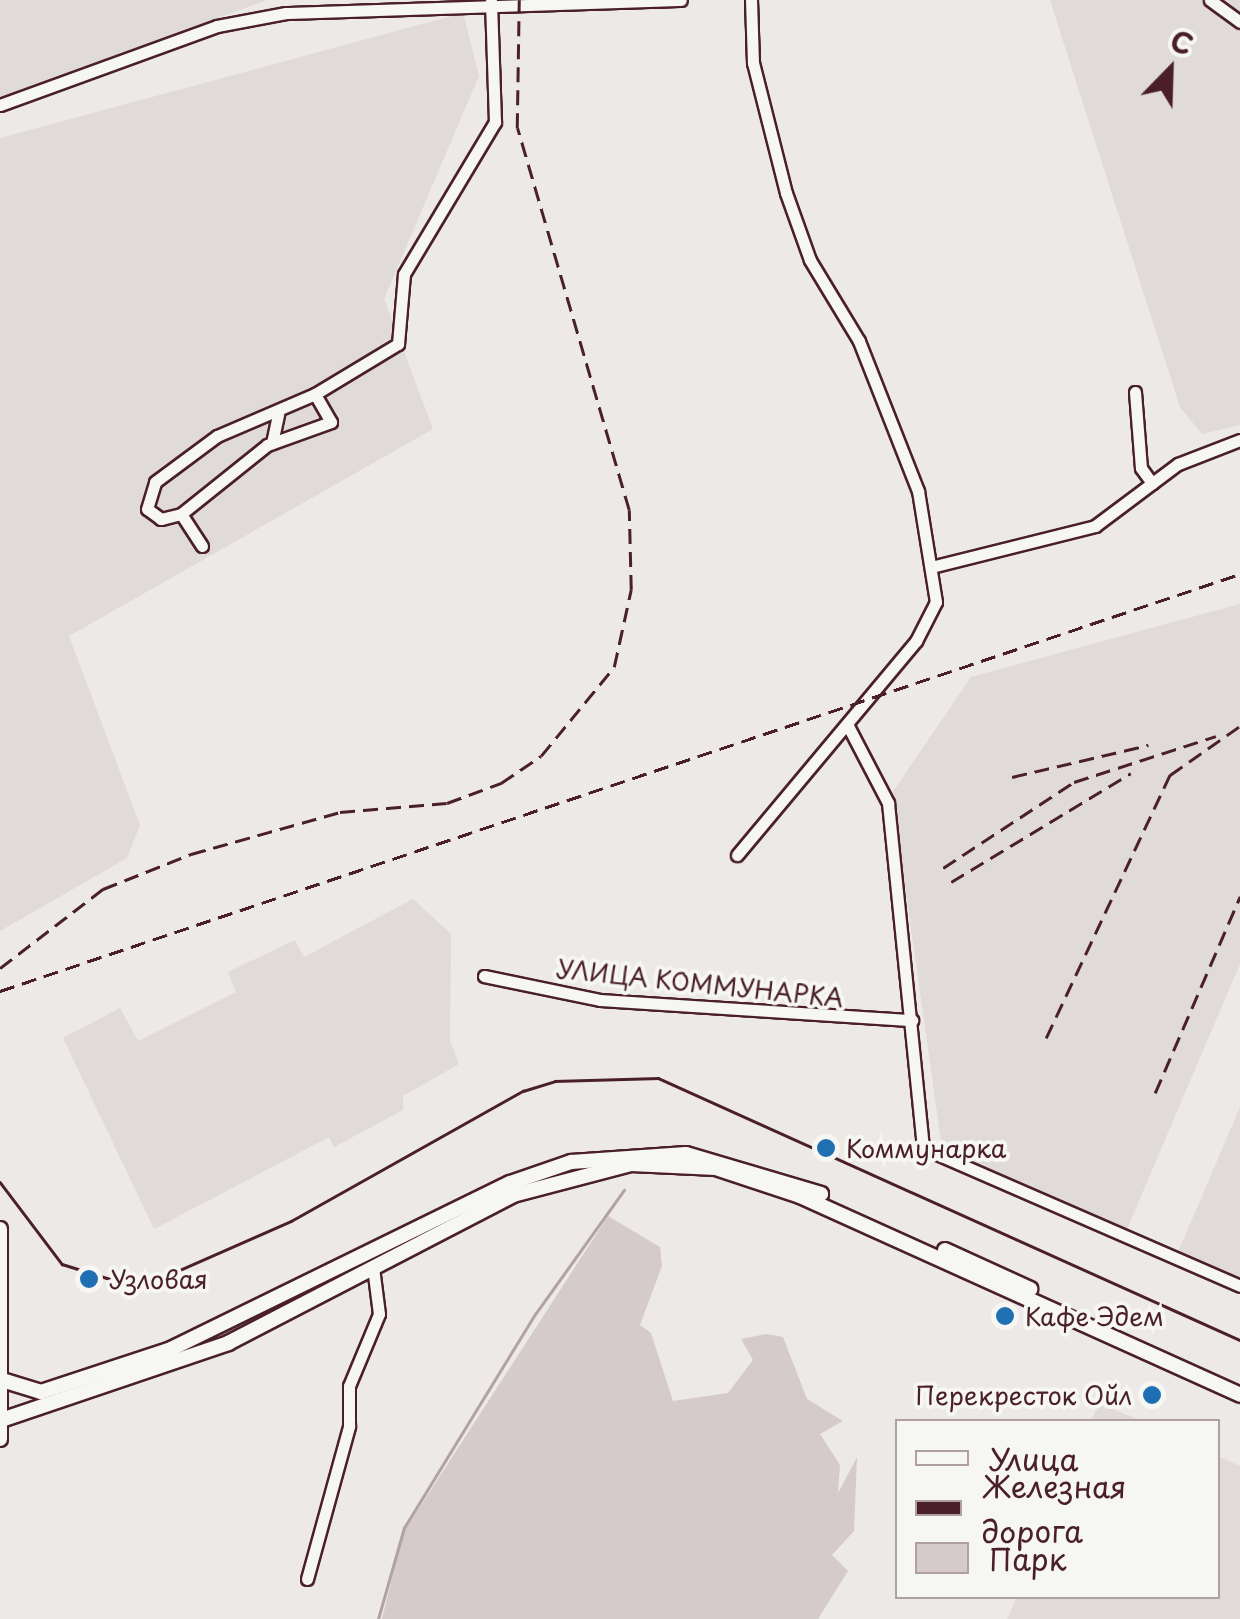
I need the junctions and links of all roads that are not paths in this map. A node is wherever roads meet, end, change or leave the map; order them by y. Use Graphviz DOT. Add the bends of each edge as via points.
graph roads {
  1 [pos="680,0"];
  2 [pos="751,0"];
  3 [pos="1210,0"];
  4 [pos="491,1"];
  5 [pos="1240,22"];
  6 [pos="0,106"];
  7 [pos="1134,392"];
  8 [pos="316,394"];
  9 [pos="278,415"];
  10 [pos="1240,440"];
  11 [pos="272,444"];
  12 [pos="1152,484"];
  13 [pos="181,514"];
  14 [pos="202,546"];
  15 [pos="935,566"];
  16 [pos="848,726"];
  17 [pos="738,854"];
  18 [pos="484,976"];
  19 [pos="912,1020"];
  20 [pos="0,1229"];
  21 [pos="373,1268"];
  22 [pos="1240,1286"];
  23 [pos="2,1380"];
  24 [pos="1240,1385"];
  25 [pos="1240,1395"];
  26 [pos="1,1420"];
  27 [pos="0,1440"];
  28 [pos="307,1580"];
  1 -- 4 [label="street"];
  2 -- 15 [label="street" via="754,64 786,193 810,260 859,341 918,491"];
  3 -- 5 [label="street"];
  4 -- 6 [label="street" via="286,12 218,26"];
  4 -- 8 [label="street" via="499,94 488,144 404,274 398,344"];
  7 -- 12 [label="street" via="1141,468"];
  8 -- 9 [label="street"];
  8 -- 11 [label="street" via="331,422"];
  9 -- 11 [label="street"];
  9 -- 13 [label="street" via="217,436 155,482 147,509 161,519"];
  10 -- 12 [label="street"];
  11 -- 13 [label="street"];
  12 -- 15 [label="street" via="1096,526"];
  13 -- 14 [label="street"];
  15 -- 16 [label="street" via="936,602 916,641"];
  16 -- 17 [label="street"];
  16 -- 19 [label="street" via="888,803"];
  18 -- 19 [label="street, УЛИЦА КОММУНАРКА" via="600,1000"];
  19 -- 22 [label="street" via="920,1133 933,1158"];
  20 -- 23 [label="main road"];
  21 -- 25 [label="main road" via="575,1174 630,1164 716,1168 832,1208"];
  21 -- 26 [label="main road" via="210,1350"];
  21 -- 28 [label="street" via="379,1314 348,1386 350,1426"];
  23 -- 24 [label="main road" via="41,1392 134,1363 222,1330 510,1183 582,1160 655,1153 715,1158 800,1185"];
  23 -- 26 [label="main road"];
  26 -- 27 [label="main road"];
}
